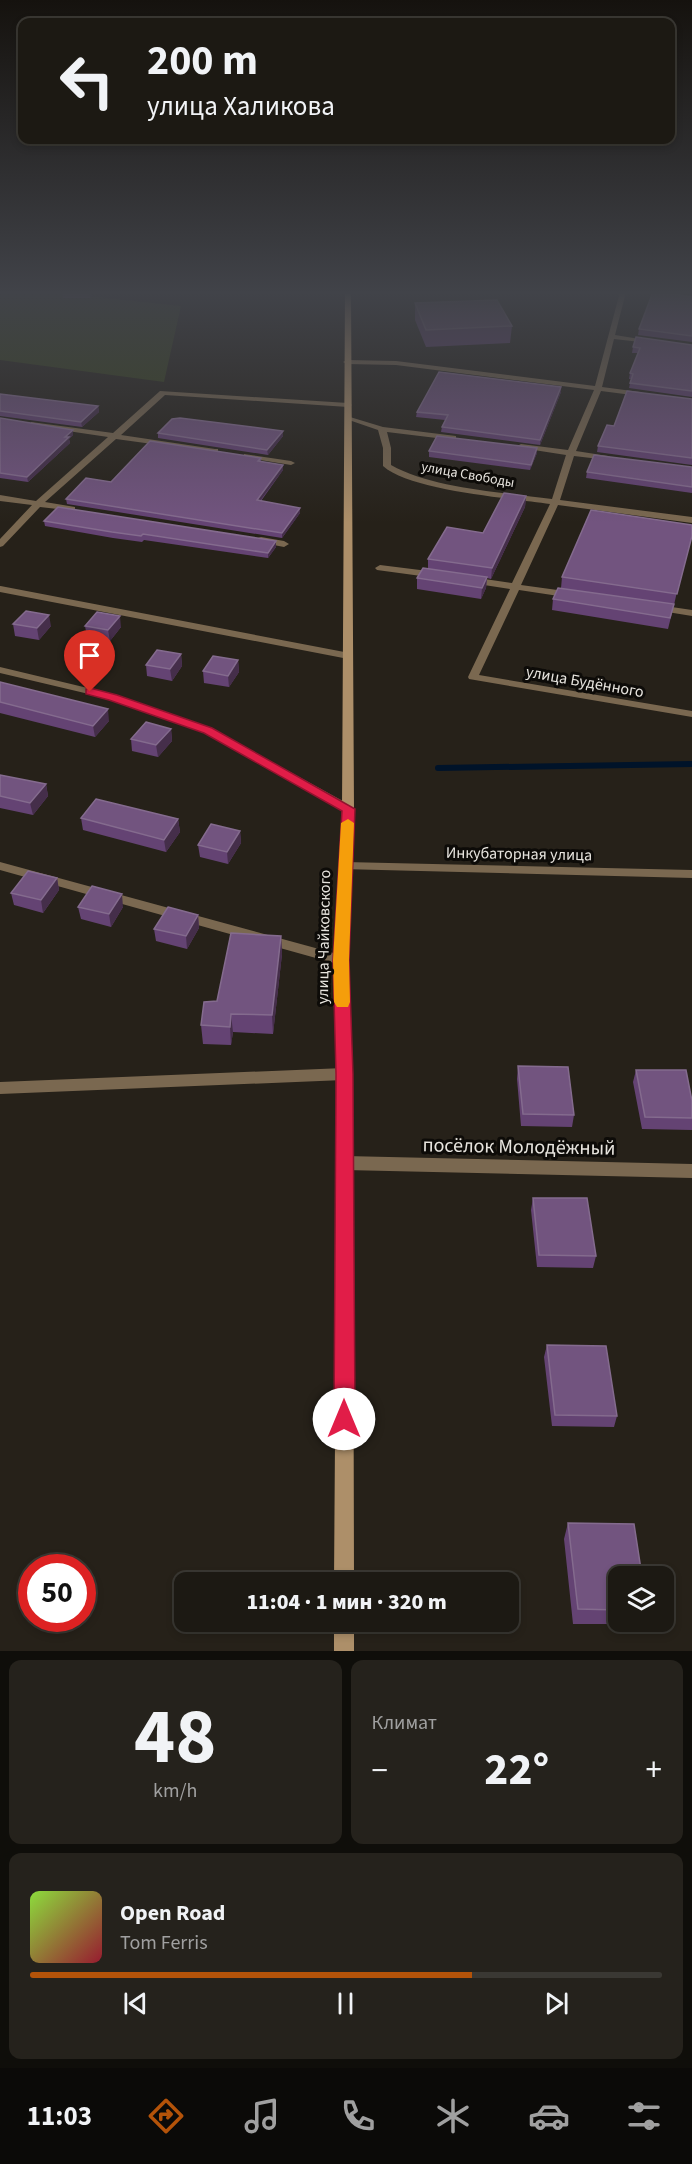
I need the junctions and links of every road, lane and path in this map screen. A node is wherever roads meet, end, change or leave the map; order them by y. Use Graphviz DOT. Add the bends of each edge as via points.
graph roads {
  1 [pos="347,369"];
  2 [pos="443,369"];
  3 [pos="603,369"];
  4 [pos="598,389"];
  5 [pos="645,395"];
  6 [pos="349,412"];
  7 [pos="23,422"];
  8 [pos="382,429"];
  9 [pos="114,435"];
  10 [pos="465,439"];
  11 [pos="512,445"];
  12 [pos="220,452"];
  13 [pos="571,453"];
  14 [pos="232,454"];
  15 [pos="615,459"];
  16 [pos="291,463"];
  17 [pos="0,498"];
  18 [pos="555,502"];
  19 [pos="38,504"];
  20 [pos="85,512"];
  21 [pos="692,520"];
  22 [pos="249,538"];
  23 [pos="0,544"];
  24 [pos="284,544"];
  25 [pos="380,568"];
  26 [pos="448,577"];
  27 [pos="459,578"];
  28 [pos="516,586"];
  29 [pos="0,589"];
  30 [pos="586,597"];
  31 [pos="645,606"];
  32 [pos="692,613"];
  33 [pos="349,657"];
  34 [pos="0,670"];
  35 [pos="692,714"];
  36 [pos="348,809"];
  37 [pos="0,866"];
  38 [pos="345,866"];
  39 [pos="692,874"];
  40 [pos="341,960"];
  41 [pos="344,1074"];
  42 [pos="0,1088"];
  43 [pos="345,1163"];
  44 [pos="692,1171"];
  45 [pos="344,1572"];
  46 [pos="344,1632"];
  47 [pos="344,1651"];
  1 -- 6 [label="main road, улица Чайковского"];
  2 -- 4 [label="street"];
  3 -- 4 [label="street"];
  4 -- 5 [label="street"];
  4 -- 13 [label="street"];
  6 -- 8 [label="street"];
  6 -- 9 [label="street" via="163,393"];
  6 -- 33 [label="main road, улица Чайковского"];
  7 -- 9 [label="street"];
  8 -- 10 [label="street"];
  8 -- 18 [label="street, улица Свободы" via="387,466 400,475"];
  9 -- 12 [label="street"];
  9 -- 19 [label="street"];
  11 -- 13 [label="street"];
  13 -- 15 [label="street"];
  13 -- 18 [label="street"];
  14 -- 16 [label="street"];
  17 -- 19 [label="street"];
  18 -- 21 [label="street, улица Свободы"];
  18 -- 28 [label="street"];
  19 -- 20 [label="street"];
  19 -- 23 [label="street"];
  22 -- 24 [label="street"];
  25 -- 26 [label="street"];
  27 -- 28 [label="street"];
  28 -- 30 [label="street"];
  28 -- 35 [label="street, улица Будённого" via="473,677"];
  29 -- 33 [label="lane"];
  31 -- 32 [label="street"];
  33 -- 36 [label="main road, улица Чайковского"];
  34 -- 36 [label="street" via="113,697 208,731"];
  36 -- 38 [label="main road, улица Чайковского"];
  37 -- 40 [label="street"];
  38 -- 39 [label="street, Инкубаторная улица"];
  38 -- 40 [label="main road, улица Чайковского"];
  40 -- 41 [label="main road, улица Чайковского"];
  41 -- 42 [label="street"];
  41 -- 43 [label="main road, улица Чайковского"];
  43 -- 44 [label="street, посёлок Молодёжный"];
  43 -- 45 [label="main road, улица Чайковского"];
  46 -- 47 [label="main road"];
}
